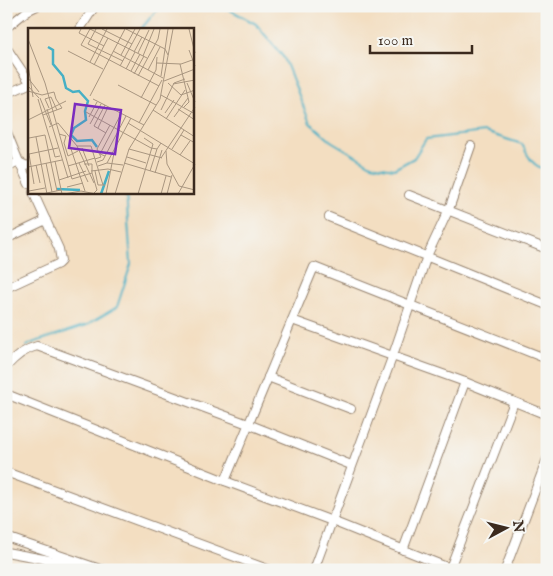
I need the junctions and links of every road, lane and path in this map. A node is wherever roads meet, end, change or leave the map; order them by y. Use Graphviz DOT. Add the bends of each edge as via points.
graph roads {
  1 [pos="37,6"];
  2 [pos="95,6"];
  3 [pos="26,9"];
  4 [pos="6,28"];
  5 [pos="81,28"];
  6 [pos="6,47"];
  7 [pos="15,59"];
  8 [pos="6,63"];
  9 [pos="28,80"];
  10 [pos="28,83"];
  11 [pos="6,94"];
  12 [pos="6,130"];
  13 [pos="471,146"];
  14 [pos="19,162"];
  15 [pos="28,166"];
  16 [pos="6,168"];
  17 [pos="28,182"];
  18 [pos="34,194"];
  19 [pos="409,195"];
  20 [pos="449,210"];
  21 [pos="329,217"];
  22 [pos="46,220"];
  23 [pos="6,239"];
  24 [pos="547,249"];
  25 [pos="427,256"];
  26 [pos="6,288"];
  27 [pos="410,304"];
  28 [pos="547,305"];
  29 [pos="292,320"];
  30 [pos="393,356"];
  31 [pos="547,359"];
  32 [pos="6,367"];
  33 [pos="268,377"];
  34 [pos="465,382"];
  35 [pos="6,394"];
  36 [pos="514,402"];
  37 [pos="351,409"];
  38 [pos="547,415"];
  39 [pos="248,424"];
  40 [pos="547,459"];
  41 [pos="352,465"];
  42 [pos="6,472"];
  43 [pos="225,482"];
  44 [pos="332,521"];
  45 [pos="6,536"];
  46 [pos="402,550"];
  47 [pos="6,552"];
  48 [pos="452,569"];
  49 [pos="103,570"];
  50 [pos="270,570"];
  51 [pos="314,570"];
  52 [pos="505,570"];
  1 -- 3 [label="street"];
  2 -- 5 [label="street"];
  3 -- 4 [label="street"];
  6 -- 7 [label="street"];
  7 -- 8 [label="street"];
  7 -- 9 [label="street"];
  10 -- 11 [label="street"];
  12 -- 14 [label="street"];
  13 -- 20 [label="street"];
  14 -- 15 [label="street"];
  14 -- 16 [label="street"];
  14 -- 17 [label="street"];
  18 -- 22 [label="street"];
  19 -- 20 [label="street"];
  20 -- 24 [label="street"];
  20 -- 25 [label="street"];
  21 -- 25 [label="street"];
  22 -- 23 [label="street"];
  22 -- 26 [label="street" via="61,261"];
  25 -- 27 [label="street"];
  25 -- 28 [label="street"];
  27 -- 29 [label="street" via="314,267"];
  27 -- 30 [label="street"];
  27 -- 31 [label="street"];
  29 -- 30 [label="street"];
  29 -- 33 [label="street"];
  30 -- 34 [label="street"];
  30 -- 41 [label="street"];
  32 -- 39 [label="street" via="29,348 37,346"];
  33 -- 37 [label="street"];
  33 -- 39 [label="street"];
  34 -- 36 [label="street"];
  34 -- 46 [label="street"];
  35 -- 43 [label="street"];
  36 -- 38 [label="street"];
  36 -- 48 [label="street"];
  39 -- 41 [label="street"];
  39 -- 43 [label="street"];
  40 -- 52 [label="street"];
  41 -- 44 [label="street"];
  42 -- 50 [label="street"];
  43 -- 44 [label="street"];
  44 -- 46 [label="street"];
  44 -- 51 [label="street"];
  45 -- 49 [label="street"];
  46 -- 48 [label="street"];
  47 -- 49 [label="street"];
}
